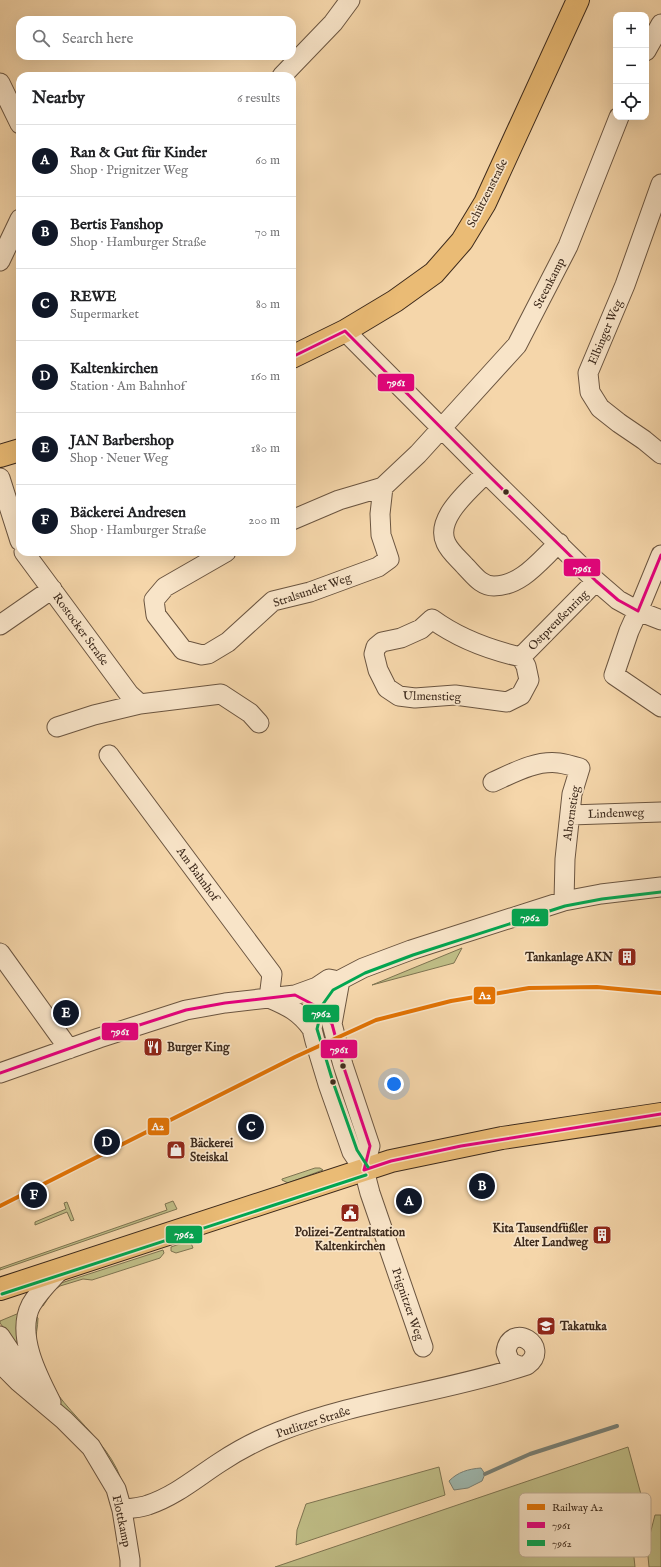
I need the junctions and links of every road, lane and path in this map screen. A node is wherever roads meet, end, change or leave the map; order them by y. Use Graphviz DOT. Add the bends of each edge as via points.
graph roads {
  1 [pos="350,0"];
  2 [pos="578,0"];
  3 [pos="661,24"];
  4 [pos="648,48"];
  5 [pos="286,72"];
  6 [pos="0,83"];
  7 [pos="16,116"];
  8 [pos="618,120"];
  9 [pos="661,184"];
  10 [pos="16,227"];
  11 [pos="0,261"];
  12 [pos="345,331"];
  13 [pos="296,355"];
  14 [pos="442,428"];
  15 [pos="16,451"];
  16 [pos="661,454"];
  17 [pos="0,456"];
  18 [pos="486,473"];
  19 [pos="0,478"];
  20 [pos="383,487"];
  21 [pos="296,518"];
  22 [pos="16,528"];
  23 [pos="560,544"];
  24 [pos="661,555"];
  25 [pos="27,556"];
  26 [pos="219,556"];
  27 [pos="596,581"];
  28 [pos="52,589"];
  29 [pos="638,611"];
  30 [pos="661,620"];
  31 [pos="0,625"];
  32 [pos="374,654"];
  33 [pos="521,658"];
  34 [pos="140,704"];
  35 [pos="661,707"];
  36 [pos="259,723"];
  37 [pos="56,727"];
  38 [pos="109,755"];
  39 [pos="493,782"];
  40 [pos="661,812"];
  41 [pos="570,815"];
  42 [pos="661,887"];
  43 [pos="564,901"];
  44 [pos="0,952"];
  45 [pos="339,986"];
  46 [pos="269,998"];
  47 [pos="291,1000"];
  48 [pos="315,1004"];
  49 [pos="332,1024"];
  50 [pos="312,1029"];
  51 [pos="69,1049"];
  52 [pos="0,1073"];
  53 [pos="661,1114"];
  54 [pos="364,1170"];
  55 [pos="61,1269"];
  56 [pos="0,1289"];
  57 [pos="0,1336"];
  58 [pos="423,1347"];
  59 [pos="0,1363"];
  60 [pos="519,1366"];
  61 [pos="51,1402"];
  62 [pos="64,1420"];
  63 [pos="122,1510"];
  64 [pos="130,1567"];
  1 -- 5 [label="street" via="333,24"];
  2 -- 12 [label="main road, Schützenstraße" via="484,203 462,241 434,273 395,301"];
  3 -- 4 [label="street"];
  6 -- 7 [label="street"];
  8 -- 14 [label="street, Steenkamp" via="568,246 517,345"];
  9 -- 16 [label="street, Elbinger Weg" via="626,285 588,373 590,392 600,408"];
  10 -- 11 [label="street"];
  12 -- 13 [label="main road, Schützenstraße"];
  12 -- 14 [label="street"];
  14 -- 18 [label="street"];
  14 -- 20 [label="street"];
  15 -- 17 [label="main road"];
  18 -- 23 [label="street"];
  18 -- 23 [label="street" via="449,514 443,533 450,550 480,582 495,586 516,580 528,573"];
  19 -- 22 [label="street"];
  20 -- 21 [label="street" via="339,500"];
  20 -- 26 [label="street, Stralsunder Weg" via="381,536 389,559 378,567 310,592 272,601 228,642 208,654 183,650 156,615 154,600 165,587"];
  23 -- 27 [label="street"];
  24 -- 29 [label="street"];
  25 -- 28 [label="street, Rostocker Straße"];
  27 -- 29 [label="street" via="618,600"];
  27 -- 33 [label="street, Ostpreußenring"];
  28 -- 31 [label="street"];
  28 -- 34 [label="street, Rostocker Straße" via="129,694"];
  29 -- 30 [label="street"];
  29 -- 35 [label="street" via="614,675"];
  32 -- 33 [label="street, Ostpreußenring" via="376,647 382,642 401,638 421,629 432,619 480,645"];
  32 -- 33 [label="street, Ulmenstieg" via="387,688 399,696 416,698 455,695 507,702 520,695 528,680 526,666"];
  34 -- 36 [label="street" via="220,694 250,713"];
  34 -- 37 [label="street"];
  38 -- 46 [label="street, Am Bahnhof" via="272,974"];
  39 -- 41 [label="street, Ahornstieg" via="538,764 558,763 580,768 572,794"];
  40 -- 41 [label="street, Lindenweg"];
  41 -- 43 [label="street, Ahornstieg" via="564,859"];
  42 -- 43 [label="street"];
  43 -- 45 [label="street" via="363,968"];
  44 -- 51 [label="street"];
  45 -- 47 [label="street" via="329,980"];
  45 -- 48 [label="street" via="325,991"];
  45 -- 49 [label="street"];
  46 -- 47 [label="street"];
  46 -- 51 [label="street" via="186,1010"];
  47 -- 48 [label="street"];
  47 -- 50 [label="street"];
  48 -- 49 [label="street"];
  48 -- 50 [label="street"];
  49 -- 54 [label="street" via="370,1146"];
  50 -- 54 [label="street" via="352,1152"];
  51 -- 52 [label="street"];
  53 -- 54 [label="main road" via="475,1143 391,1161"];
  54 -- 55 [label="main road"];
  54 -- 58 [label="street, Prignitzer Weg"];
  55 -- 56 [label="main road"];
  55 -- 61 [label="street" via="31,1305 27,1320 29,1352"];
  57 -- 61 [label="street, Flottkamp"];
  59 -- 62 [label="street, Flottkamp"];
  60 -- 63 [label="street, Putlitzer Straße" via="372,1403 277,1432 234,1454 188,1486 148,1505"];
  61 -- 62 [label="street, Flottkamp"];
  62 -- 63 [label="street, Flottkamp" via="90,1447 101,1463 116,1489"];
  63 -- 64 [label="street, Flottkamp"];
}
